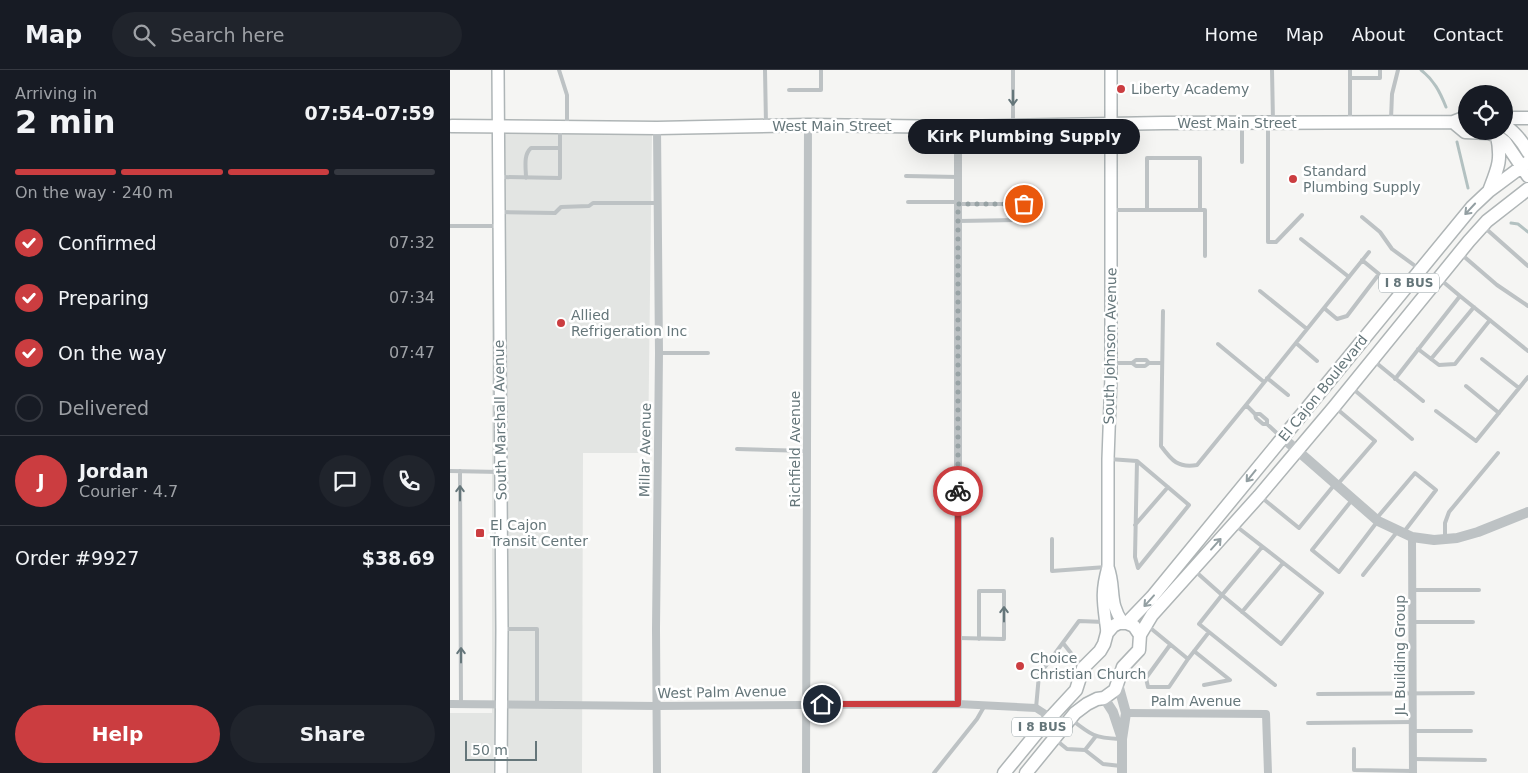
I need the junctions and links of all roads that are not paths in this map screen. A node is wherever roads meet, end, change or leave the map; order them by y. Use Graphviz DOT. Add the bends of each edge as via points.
graph roads {
  1 [pos="498,70"];
  2 [pos="560,70"];
  3 [pos="766,70"];
  4 [pos="821,70"];
  5 [pos="1013,70"];
  6 [pos="1111,70"];
  7 [pos="1272,70"];
  8 [pos="1350,70"];
  9 [pos="1380,70"];
  10 [pos="1398,70"];
  11 [pos="1350,78"];
  12 [pos="789,90"];
  13 [pos="1513,118"];
  14 [pos="1528,118"];
  15 [pos="1458,120"];
  16 [pos="1350,122"];
  17 [pos="1391,122"];
  18 [pos="1453,122"];
  19 [pos="1242,123"];
  20 [pos="1271,123"];
  21 [pos="1111,124"];
  22 [pos="808,125"];
  23 [pos="451,126"];
  24 [pos="499,126"];
  25 [pos="766,126"];
  26 [pos="1013,126"];
  27 [pos="1458,126"];
  28 [pos="564,127"];
  29 [pos="958,127"];
  30 [pos="658,128"];
  31 [pos="1513,131"];
  32 [pos="1500,140"];
  33 [pos="1504,140"];
  34 [pos="560,148"];
  35 [pos="1528,152"];
  36 [pos="1242,162"];
  37 [pos="1526,168"];
  38 [pos="906,176"];
  39 [pos="499,177"];
  40 [pos="958,177"];
  41 [pos="526,178"];
  42 [pos="1528,189"];
  43 [pos="1489,191"];
  44 [pos="908,202"];
  45 [pos="658,203"];
  46 [pos="958,203"];
  47 [pos="1024,204"];
  48 [pos="1111,210"];
  49 [pos="1147,210"];
  50 [pos="1200,210"];
  51 [pos="499,212"];
  52 [pos="1302,215"];
  53 [pos="1362,217"];
  54 [pos="1021,220"];
  55 [pos="958,221"];
  56 [pos="450,226"];
  57 [pos="499,226"];
  58 [pos="1483,226"];
  59 [pos="1301,239"];
  60 [pos="1369,252"];
  61 [pos="1459,253"];
  62 [pos="1205,256"];
  63 [pos="1362,260"];
  64 [pos="1528,266"];
  65 [pos="1420,269"];
  66 [pos="1349,277"];
  67 [pos="1438,278"];
  68 [pos="1260,291"];
  69 [pos="1460,296"];
  70 [pos="1474,306"];
  71 [pos="1528,306"];
  72 [pos="1324,308"];
  73 [pos="1162,311"];
  74 [pos="1490,320"];
  75 [pos="1307,329"];
  76 [pos="1296,343"];
  77 [pos="1218,344"];
  78 [pos="1418,349"];
  79 [pos="1528,351"];
  80 [pos="659,353"];
  81 [pos="708,353"];
  82 [pos="1431,359"];
  83 [pos="1482,359"];
  84 [pos="1372,360"];
  85 [pos="1318,361"];
  86 [pos="1111,362"];
  87 [pos="1162,363"];
  88 [pos="1528,377"];
  89 [pos="1267,378"];
  90 [pos="1395,379"];
  91 [pos="1264,382"];
  92 [pos="1466,386"];
  93 [pos="1350,387"];
  94 [pos="1519,388"];
  95 [pos="1288,395"];
  96 [pos="1423,401"];
  97 [pos="1246,405"];
  98 [pos="1334,407"];
  99 [pos="1436,410"];
  100 [pos="1499,413"];
  101 [pos="1283,438"];
  102 [pos="1412,439"];
  103 [pos="737,450"];
  104 [pos="1296,450"];
  105 [pos="808,451"];
  106 [pos="1498,453"];
  107 [pos="1108,459"];
  108 [pos="1137,461"];
  109 [pos="450,471"];
  110 [pos="460,471"];
  111 [pos="501,472"];
  112 [pos="1336,484"];
  113 [pos="1168,487"];
  114 [pos="1259,496"];
  115 [pos="1353,499"];
  116 [pos="1528,512"];
  117 [pos="1377,520"];
  118 [pos="1233,524"];
  119 [pos="1136,526"];
  120 [pos="1404,533"];
  121 [pos="1052,539"];
  122 [pos="1446,540"];
  123 [pos="1262,547"];
  124 [pos="1283,563"];
  125 [pos="1108,567"];
  126 [pos="1193,569"];
  127 [pos="1363,575"];
  128 [pos="1412,590"];
  129 [pos="1479,590"];
  130 [pos="1222,595"];
  131 [pos="1242,612"];
  132 [pos="1412,622"];
  133 [pos="1473,622"];
  134 [pos="1125,623"];
  135 [pos="1106,627"];
  136 [pos="502,629"];
  137 [pos="1143,630"];
  138 [pos="1209,632"];
  139 [pos="958,638"];
  140 [pos="979,639"];
  141 [pos="1063,643"];
  142 [pos="1170,645"];
  143 [pos="1194,651"];
  144 [pos="1188,659"];
  145 [pos="1083,668"];
  146 [pos="1080,682"];
  147 [pos="1118,684"];
  148 [pos="1275,684"];
  149 [pos="1204,685"];
  150 [pos="1413,693"];
  151 [pos="1473,693"];
  152 [pos="1318,694"];
  153 [pos="1100,698"];
  154 [pos="450,704"];
  155 [pos="461,704"];
  156 [pos="501,704"];
  157 [pos="806,704"];
  158 [pos="958,704"];
  159 [pos="537,705"];
  160 [pos="985,705"];
  161 [pos="657,706"];
  162 [pos="1036,708"];
  163 [pos="1126,713"];
  164 [pos="1050,717"];
  165 [pos="1070,719"];
  166 [pos="1413,722"];
  167 [pos="1308,723"];
  168 [pos="1413,731"];
  169 [pos="1471,731"];
  170 [pos="1096,736"];
  171 [pos="1054,739"];
  172 [pos="1122,739"];
  173 [pos="1354,749"];
  174 [pos="1085,750"];
  175 [pos="1413,760"];
  176 [pos="1485,760"];
  177 [pos="1122,769"];
  178 [pos="1413,772"];
  179 [pos="501,773"];
  180 [pos="657,773"];
  181 [pos="806,773"];
  182 [pos="934,773"];
  183 [pos="1004,773"];
  184 [pos="1026,773"];
  185 [pos="1268,773"];
  1 -- 24 [label="main road, South Marshall Avenue"];
  2 -- 28 [label="lane" via="567,95"];
  3 -- 25 [label="lane"];
  4 -- 12 [label="lane" via="821,90"];
  5 -- 26 [label="lane, one-way"];
  6 -- 21 [label="main road, South Johnson Avenue"];
  7 -- 20 [label="lane"];
  8 -- 11 [label="lane"];
  9 -- 11 [label="lane" via="1380,78"];
  10 -- 17 [label="lane" via="1392,94"];
  11 -- 16 [label="lane"];
  13 -- 14 [label="main road"];
  15 -- 18 [label="main road, West Main Street"];
  16 -- 17 [label="main road, West Main Street"];
  16 -- 20 [label="main road, West Main Street"];
  17 -- 18 [label="main road, West Main Street"];
  18 -- 27 [label="main road, West Main Street"];
  19 -- 20 [label="main road, West Main Street"];
  19 -- 21 [label="main road, West Main Street"];
  19 -- 36 [label="lane"];
  20 -- 52 [label="lane" via="1268,242 1276,242"];
  21 -- 26 [label="main road, West Main Street"];
  21 -- 48 [label="main road, South Johnson Avenue"];
  22 -- 25 [label="main road, West Main Street"];
  22 -- 29 [label="main road, West Main Street"];
  22 -- 105 [label="street, Richfield Avenue"];
  23 -- 24 [label="main road, West Main Street"];
  24 -- 28 [label="main road, West Main Street"];
  24 -- 39 [label="main road, South Marshall Avenue"];
  25 -- 30 [label="main road, West Main Street"];
  26 -- 29 [label="main road, West Main Street"];
  28 -- 30 [label="main road, West Main Street"];
  28 -- 34 [label="lane"];
  29 -- 40 [label="street"];
  30 -- 45 [label="street, Millar Avenue"];
  31 -- 35 [label="main road"];
  32 -- 43 [label="main road" via="1496,172"];
  33 -- 37 [label="main road"];
  34 -- 41 [label="lane" via="528,150"];
  34 -- 41 [label="lane" via="560,178"];
  37 -- 43 [label="main road, El Cajon Boulevard / I 8 BUS"];
  38 -- 40 [label="lane"];
  39 -- 41 [label="lane"];
  39 -- 51 [label="main road, South Marshall Avenue"];
  40 -- 46 [label="street"];
  42 -- 58 [label="main road, El Cajon Boulevard / I 8 BUS"];
  43 -- 65 [label="main road, El Cajon Boulevard / I 8 BUS, one-way"];
  44 -- 46 [label="lane"];
  45 -- 51 [label="lane" via="593,203 561,207 555,213"];
  45 -- 80 [label="street, Millar Avenue"];
  46 -- 47 [label="lane"];
  46 -- 55 [label="street"];
  48 -- 49 [label="lane"];
  48 -- 86 [label="main road, South Johnson Avenue"];
  49 -- 50 [label="lane"];
  49 -- 50 [label="lane" via="1147,158 1200,158"];
  50 -- 62 [label="lane" via="1205,210"];
  51 -- 57 [label="main road, South Marshall Avenue"];
  53 -- 65 [label="lane" via="1380,232 1392,249"];
  54 -- 55 [label="lane"];
  55 -- 139 [label="street"];
  56 -- 57 [label="lane"];
  57 -- 111 [label="main road, South Marshall Avenue"];
  58 -- 61 [label="main road, El Cajon Boulevard / I 8 BUS"];
  58 -- 64 [label="lane"];
  59 -- 66 [label="lane"];
  60 -- 63 [label="lane"];
  61 -- 67 [label="main road, El Cajon Boulevard / I 8 BUS"];
  61 -- 71 [label="lane"];
  63 -- 66 [label="lane"];
  63 -- 72 [label="lane" via="1379,274 1347,316 1337,319"];
  65 -- 101 [label="main road, El Cajon Boulevard / I 8 BUS"];
  66 -- 72 [label="lane"];
  67 -- 69 [label="lane"];
  67 -- 84 [label="main road, El Cajon Boulevard / I 8 BUS"];
  68 -- 75 [label="lane"];
  69 -- 70 [label="lane"];
  69 -- 78 [label="lane"];
  70 -- 74 [label="lane"];
  70 -- 82 [label="lane"];
  72 -- 75 [label="lane"];
  73 -- 87 [label="lane"];
  74 -- 79 [label="lane"];
  74 -- 82 [label="lane" via="1455,364 1439,365"];
  75 -- 76 [label="lane"];
  76 -- 85 [label="lane"];
  76 -- 89 [label="lane"];
  77 -- 91 [label="lane"];
  78 -- 82 [label="lane"];
  78 -- 90 [label="lane"];
  80 -- 81 [label="lane"];
  80 -- 161 [label="street, Millar Avenue"];
  83 -- 94 [label="lane"];
  84 -- 90 [label="lane"];
  84 -- 93 [label="main road, El Cajon Boulevard / I 8 BUS"];
  86 -- 87 [label="lane" via="1146,360"];
  86 -- 107 [label="main road, South Johnson Avenue"];
  87 -- 97 [label="lane" via="1161,446 1171,460 1185,467 1197,466"];
  88 -- 94 [label="lane"];
  89 -- 91 [label="lane"];
  89 -- 95 [label="lane"];
  90 -- 96 [label="lane"];
  91 -- 97 [label="lane"];
  92 -- 100 [label="lane"];
  93 -- 98 [label="main road, El Cajon Boulevard / I 8 BUS"];
  93 -- 102 [label="lane"];
  94 -- 100 [label="lane"];
  97 -- 101 [label="lane" via="1267,420 1267,424"];
  98 -- 104 [label="main road, El Cajon Boulevard / I 8 BUS"];
  98 -- 112 [label="lane" via="1375,441"];
  99 -- 100 [label="lane" via="1476,442"];
  101 -- 104 [label="street"];
  101 -- 134 [label="main road, El Cajon Boulevard / I 8 BUS, one-way" via="1152,598"];
  103 -- 105 [label="lane"];
  104 -- 112 [label="street"];
  104 -- 114 [label="main road, El Cajon Boulevard / I 8 BUS"];
  105 -- 157 [label="street, Richfield Avenue"];
  106 -- 122 [label="lane" via="1449,512 1445,523"];
  107 -- 108 [label="lane"];
  107 -- 125 [label="main road, South Johnson Avenue"];
  108 -- 113 [label="lane"];
  108 -- 119 [label="lane"];
  109 -- 110 [label="lane"];
  110 -- 111 [label="lane"];
  155 -- 110 [label="lane, one-way"];
  111 -- 136 [label="main road, South Marshall Avenue"];
  112 -- 114 [label="lane" via="1298,528"];
  112 -- 115 [label="street"];
  113 -- 119 [label="lane"];
  113 -- 119 [label="lane" via="1189,505 1138,568"];
  114 -- 118 [label="main road, El Cajon Boulevard / I 8 BUS"];
  115 -- 117 [label="street"];
  115 -- 117 [label="lane" via="1312,550 1338,572"];
  116 -- 122 [label="street" via="1468,536"];
  117 -- 120 [label="street"];
  117 -- 120 [label="lane" via="1414,473 1436,490"];
  118 -- 123 [label="lane"];
  126 -- 118 [label="main road, El Cajon Boulevard / I 8 BUS, one-way"];
  120 -- 122 [label="street"];
  120 -- 127 [label="lane"];
  120 -- 128 [label="street, JL Building Group"];
  121 -- 125 [label="lane" via="1052,571"];
  123 -- 124 [label="lane"];
  123 -- 130 [label="lane"];
  124 -- 131 [label="lane"];
  124 -- 131 [label="lane" via="1322,594 1281,644"];
  125 -- 134 [label="main road, South Johnson Avenue" via="1114,606"];
  125 -- 135 [label="main road, South Johnson Avenue" via="1102,606"];
  126 -- 130 [label="lane"];
  126 -- 137 [label="main road, El Cajon Boulevard / I 8 BUS" via="1152,615"];
  128 -- 129 [label="lane"];
  128 -- 132 [label="street, JL Building Group"];
  130 -- 131 [label="lane"];
  130 -- 138 [label="lane" via="1199,624"];
  132 -- 133 [label="lane"];
  132 -- 150 [label="street, JL Building Group"];
  134 -- 135 [label="main road, I 8 BUS"];
  134 -- 137 [label="main road"];
  135 -- 141 [label="lane" via="1079,621"];
  135 -- 145 [label="main road" via="1104,644"];
  136 -- 156 [label="main road, South Marshall Avenue"];
  136 -- 159 [label="lane" via="537,628"];
  137 -- 142 [label="lane"];
  137 -- 147 [label="main road, I 8 BUS" via="1139,650 1123,667"];
  138 -- 143 [label="lane"];
  138 -- 148 [label="lane"];
  139 -- 140 [label="lane"];
  139 -- 158 [label="street"];
  140 -- 140 [label="lane, one-way" via="1004,639 1004,591 979,591"];
  141 -- 145 [label="lane"];
  141 -- 162 [label="lane" via="1039,675"];
  142 -- 144 [label="lane"];
  142 -- 144 [label="lane" via="1146,678 1148,687 1169,687"];
  143 -- 144 [label="lane"];
  143 -- 149 [label="lane" via="1230,680"];
  145 -- 146 [label="main road, I 8 BUS"];
  146 -- 153 [label="main road" via="1089,695"];
  146 -- 164 [label="main road, I 8 BUS"];
  147 -- 153 [label="main road, I 8 BUS" via="1111,694"];
  147 -- 163 [label="street"];
  150 -- 151 [label="lane"];
  150 -- 152 [label="lane"];
  150 -- 166 [label="street, JL Building Group"];
  153 -- 165 [label="main road, I 8 BUS" via="1081,708"];
  153 -- 172 [label="street" via="1115,718"];
  154 -- 155 [label="street, West Palm Avenue"];
  155 -- 156 [label="street, West Palm Avenue"];
  156 -- 159 [label="street, West Palm Avenue"];
  156 -- 179 [label="main road, South Marshall Avenue"];
  157 -- 158 [label="street, West Palm Avenue"];
  157 -- 161 [label="street, West Palm Avenue"];
  157 -- 181 [label="street, Richfield Avenue"];
  158 -- 160 [label="street, West Palm Avenue"];
  159 -- 161 [label="street, West Palm Avenue"];
  160 -- 162 [label="street, West Palm Avenue"];
  160 -- 182 [label="lane" via="978,719"];
  161 -- 180 [label="street, Millar Avenue"];
  162 -- 164 [label="street, West Palm Avenue"];
  163 -- 172 [label="street"];
  163 -- 185 [label="street, Palm Avenue" via="1266,714"];
  164 -- 183 [label="main road, I 8 BUS"];
  165 -- 170 [label="lane"];
  165 -- 171 [label="main road, I 8 BUS"];
  166 -- 167 [label="lane"];
  166 -- 168 [label="street, JL Building Group"];
  168 -- 169 [label="lane"];
  168 -- 175 [label="street, JL Building Group"];
  170 -- 172 [label="lane"];
  170 -- 174 [label="lane"];
  171 -- 174 [label="lane" via="1068,749"];
  171 -- 184 [label="main road, I 8 BUS"];
  172 -- 177 [label="street"];
  173 -- 178 [label="lane" via="1354,770"];
  174 -- 177 [label="lane" via="1103,764"];
  175 -- 176 [label="lane"];
  175 -- 178 [label="street, JL Building Group"];
}
